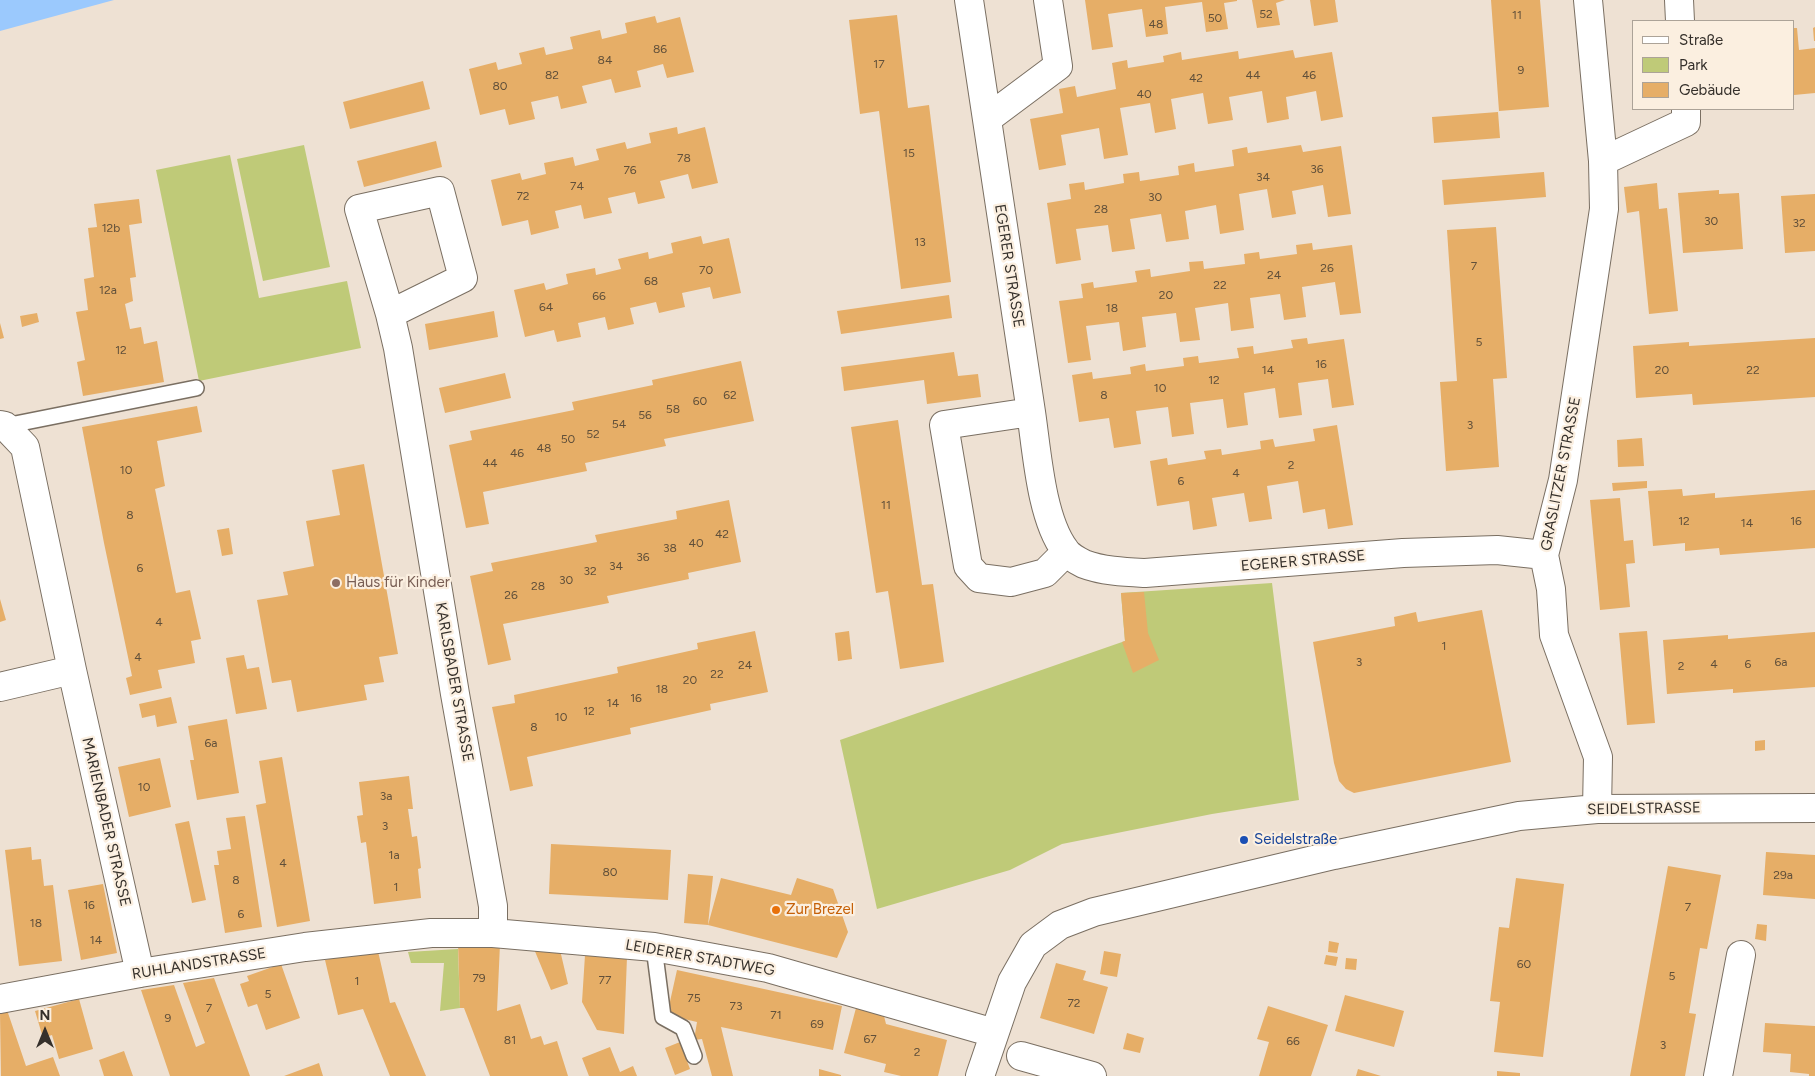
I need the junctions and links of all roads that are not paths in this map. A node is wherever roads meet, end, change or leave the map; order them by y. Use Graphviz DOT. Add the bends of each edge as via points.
graph roads {
  1 [pos="968,0"];
  2 [pos="1048,0"];
  3 [pos="1588,0"];
  4 [pos="1679,0"];
  5 [pos="1680,20"];
  6 [pos="1686,110"];
  7 [pos="987,119"];
  8 [pos="1603,162"];
  9 [pos="390,314"];
  10 [pos="196,388"];
  11 [pos="1031,412"];
  12 [pos="3,426"];
  13 [pos="1066,552"];
  14 [pos="1544,555"];
  15 [pos="72,670"];
  16 [pos="0,687"];
  17 [pos="1815,808"];
  18 [pos="1597,810"];
  19 [pos="493,933"];
  20 [pos="399,936"];
  21 [pos="654,947"];
  22 [pos="1741,955"];
  23 [pos="140,974"];
  24 [pos="0,999"];
  25 [pos="992,1040"];
  26 [pos="694,1056"];
  27 [pos="1021,1056"];
  28 [pos="980,1076"];
  29 [pos="1092,1076"];
  30 [pos="1718,1076"];
  1 -- 7 [label="street, EGERER STRASSE"];
  2 -- 7 [label="street" via="1058,66"];
  3 -- 8 [label="street, GRASLITZER STRASSE"];
  4 -- 5 [label="street"];
  6 -- 8 [label="street" via="1686,122"];
  7 -- 11 [label="street, EGERER STRASSE"];
  8 -- 14 [label="street, GRASLITZER STRASSE" via="1604,209 1586,331 1563,480"];
  9 -- 9 [label="street, KARLSBADER STRASSE" via="463,278 440,191 360,209"];
  9 -- 19 [label="street, KARLSBADER STRASSE" via="414,437 493,906"];
  10 -- 12 [label="lane"];
  11 -- 13 [label="street, EGERER STRASSE" via="1052,524"];
  11 -- 13 [label="street" via="944,425 968,566 979,578 1011,582 1045,573"];
  12 -- 15 [label="street, MARIENBADER STRASSE" via="25,447"];
  13 -- 14 [label="street, EGERER STRASSE" via="1084,564 1145,573 1402,553 1497,550"];
  14 -- 18 [label="street, GRASLITZER STRASSE" via="1551,589 1554,635 1598,757"];
  15 -- 16 [label="street"];
  15 -- 23 [label="street, MARIENBADER STRASSE"];
  17 -- 18 [label="street, SEIDELSTRASSE"];
  18 -- 25 [label="street, SEIDELSTRASSE" via="1519,816 1334,855 1094,912 1060,926 1033,945 1012,982"];
  19 -- 20 [label="street, LEIDERER STADTWEG"];
  19 -- 21 [label="street, LEIDERER STADTWEG"];
  20 -- 23 [label="street, RUHLANDSTRASSE" via="305,947"];
  21 -- 25 [label="street, LEIDERER STADTWEG" via="768,968"];
  21 -- 26 [label="lane" via="663,1017 683,1028"];
  22 -- 30 [label="street"];
  23 -- 24 [label="street, RUHLANDSTRASSE"];
  25 -- 28 [label="street, SEIDELSTRASSE"];
  27 -- 29 [label="street"];
}
